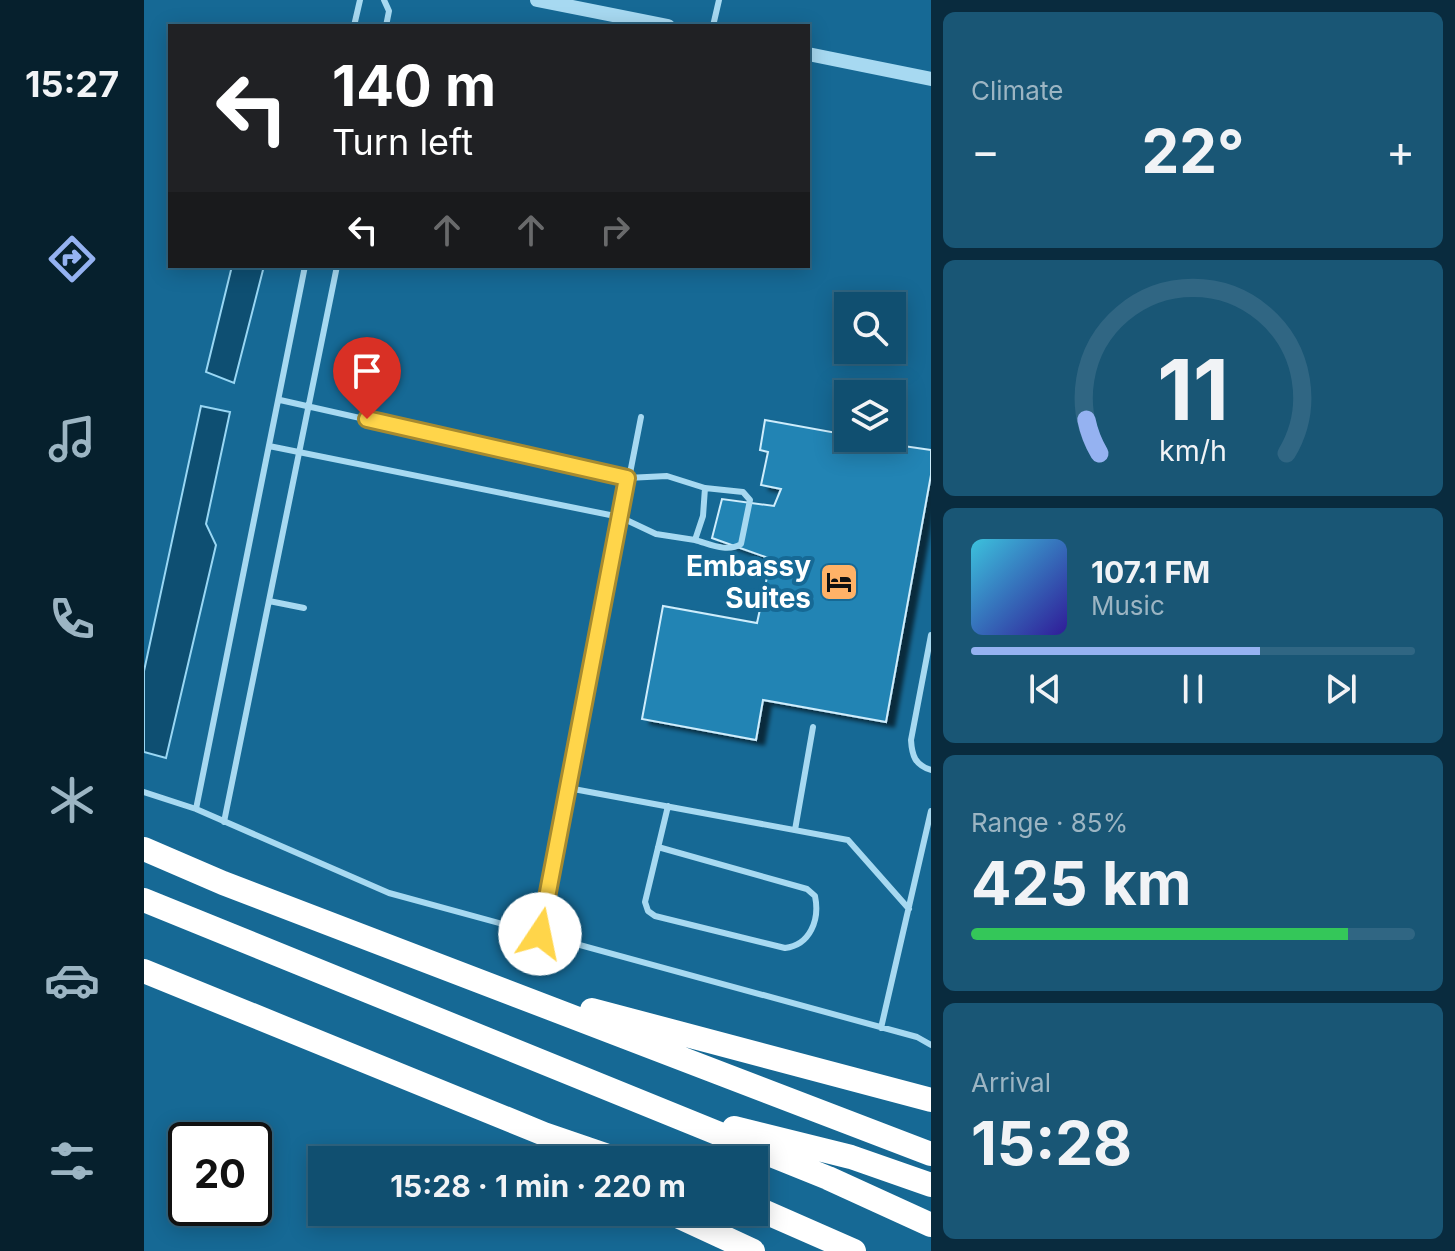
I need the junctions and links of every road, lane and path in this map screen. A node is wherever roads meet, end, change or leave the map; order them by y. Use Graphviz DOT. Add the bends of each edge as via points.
graph roads {
  1 [pos="360,0"];
  2 [pos="384,0"];
  3 [pos="537,0"];
  4 [pos="719,0"];
  5 [pos="354,24"];
  6 [pos="386,24"];
  7 [pos="658,24"];
  8 [pos="713,24"];
  9 [pos="810,54"];
  10 [pos="931,79"];
  11 [pos="305,268"];
  12 [pos="337,268"];
  13 [pos="280,400"];
  14 [pos="309,406"];
  15 [pos="641,417"];
  16 [pos="269,446"];
  17 [pos="299,452"];
  18 [pos="627,478"];
  19 [pos="705,488"];
  20 [pos="620,517"];
  21 [pos="695,540"];
  22 [pos="269,601"];
  23 [pos="304,608"];
  24 [pos="931,635"];
  25 [pos="813,727"];
  26 [pos="931,770"];
  27 [pos="568,788"];
  28 [pos="144,792"];
  29 [pos="668,806"];
  30 [pos="196,809"];
  31 [pos="931,811"];
  32 [pos="224,822"];
  33 [pos="795,830"];
  34 [pos="658,847"];
  35 [pos="144,849"];
  36 [pos="144,900"];
  37 [pos="909,909"];
  38 [pos="540,934"];
  39 [pos="144,971"];
  40 [pos="466,977"];
  41 [pos="881,1028"];
  42 [pos="931,1045"];
  43 [pos="931,1100"];
  44 [pos="680,1118"];
  45 [pos="544,1134"];
  46 [pos="562,1146"];
  47 [pos="579,1146"];
  48 [pos="931,1154"];
  49 [pos="931,1185"];
  50 [pos="768,1213"];
  51 [pos="931,1225"];
  52 [pos="699,1226"];
  53 [pos="753,1251"];
  54 [pos="854,1251"];
  1 -- 5 [label="lane"];
  2 -- 6 [label="lane"];
  3 -- 7 [label="street"];
  4 -- 8 [label="lane"];
  9 -- 10 [label="street"];
  11 -- 13 [label="lane"];
  12 -- 14 [label="lane"];
  13 -- 14 [label="lane"];
  13 -- 16 [label="lane"];
  14 -- 17 [label="lane"];
  14 -- 18 [label="lane"];
  15 -- 18 [label="lane"];
  16 -- 17 [label="lane"];
  16 -- 30 [label="lane"];
  17 -- 20 [label="lane"];
  17 -- 22 [label="lane"];
  18 -- 19 [label="lane" via="667,476"];
  18 -- 20 [label="lane"];
  19 -- 21 [label="lane"];
  19 -- 21 [label="lane" via="743,492 750,500 741,544 726,549"];
  20 -- 21 [label="lane" via="656,534"];
  20 -- 27 [label="lane"];
  22 -- 23 [label="lane"];
  22 -- 32 [label="lane"];
  24 -- 26 [label="lane" via="911,740 912,755 920,767"];
  25 -- 33 [label="lane"];
  27 -- 29 [label="lane"];
  27 -- 38 [label="lane"];
  28 -- 30 [label="lane"];
  29 -- 33 [label="lane"];
  29 -- 34 [label="lane"];
  30 -- 32 [label="lane"];
  31 -- 37 [label="lane"];
  32 -- 38 [label="lane" via="389,893"];
  33 -- 37 [label="lane" via="848,840"];
  34 -- 34 [label="lane" via="645,902 655,916 785,948 808,938 817,906 807,889"];
  35 -- 40 [label="highway"];
  36 -- 44 [label="highway"];
  37 -- 41 [label="lane"];
  38 -- 41 [label="lane"];
  39 -- 45 [label="highway"];
  40 -- 43 [label="highway"];
  40 -- 48 [label="highway"];
  41 -- 42 [label="lane"];
  44 -- 49 [label="highway" via="851,1157"];
  44 -- 51 [label="highway"];
  45 -- 46 [label="highway"];
  45 -- 47 [label="highway"];
  50 -- 54 [label="highway"];
  52 -- 53 [label="highway"];
}
